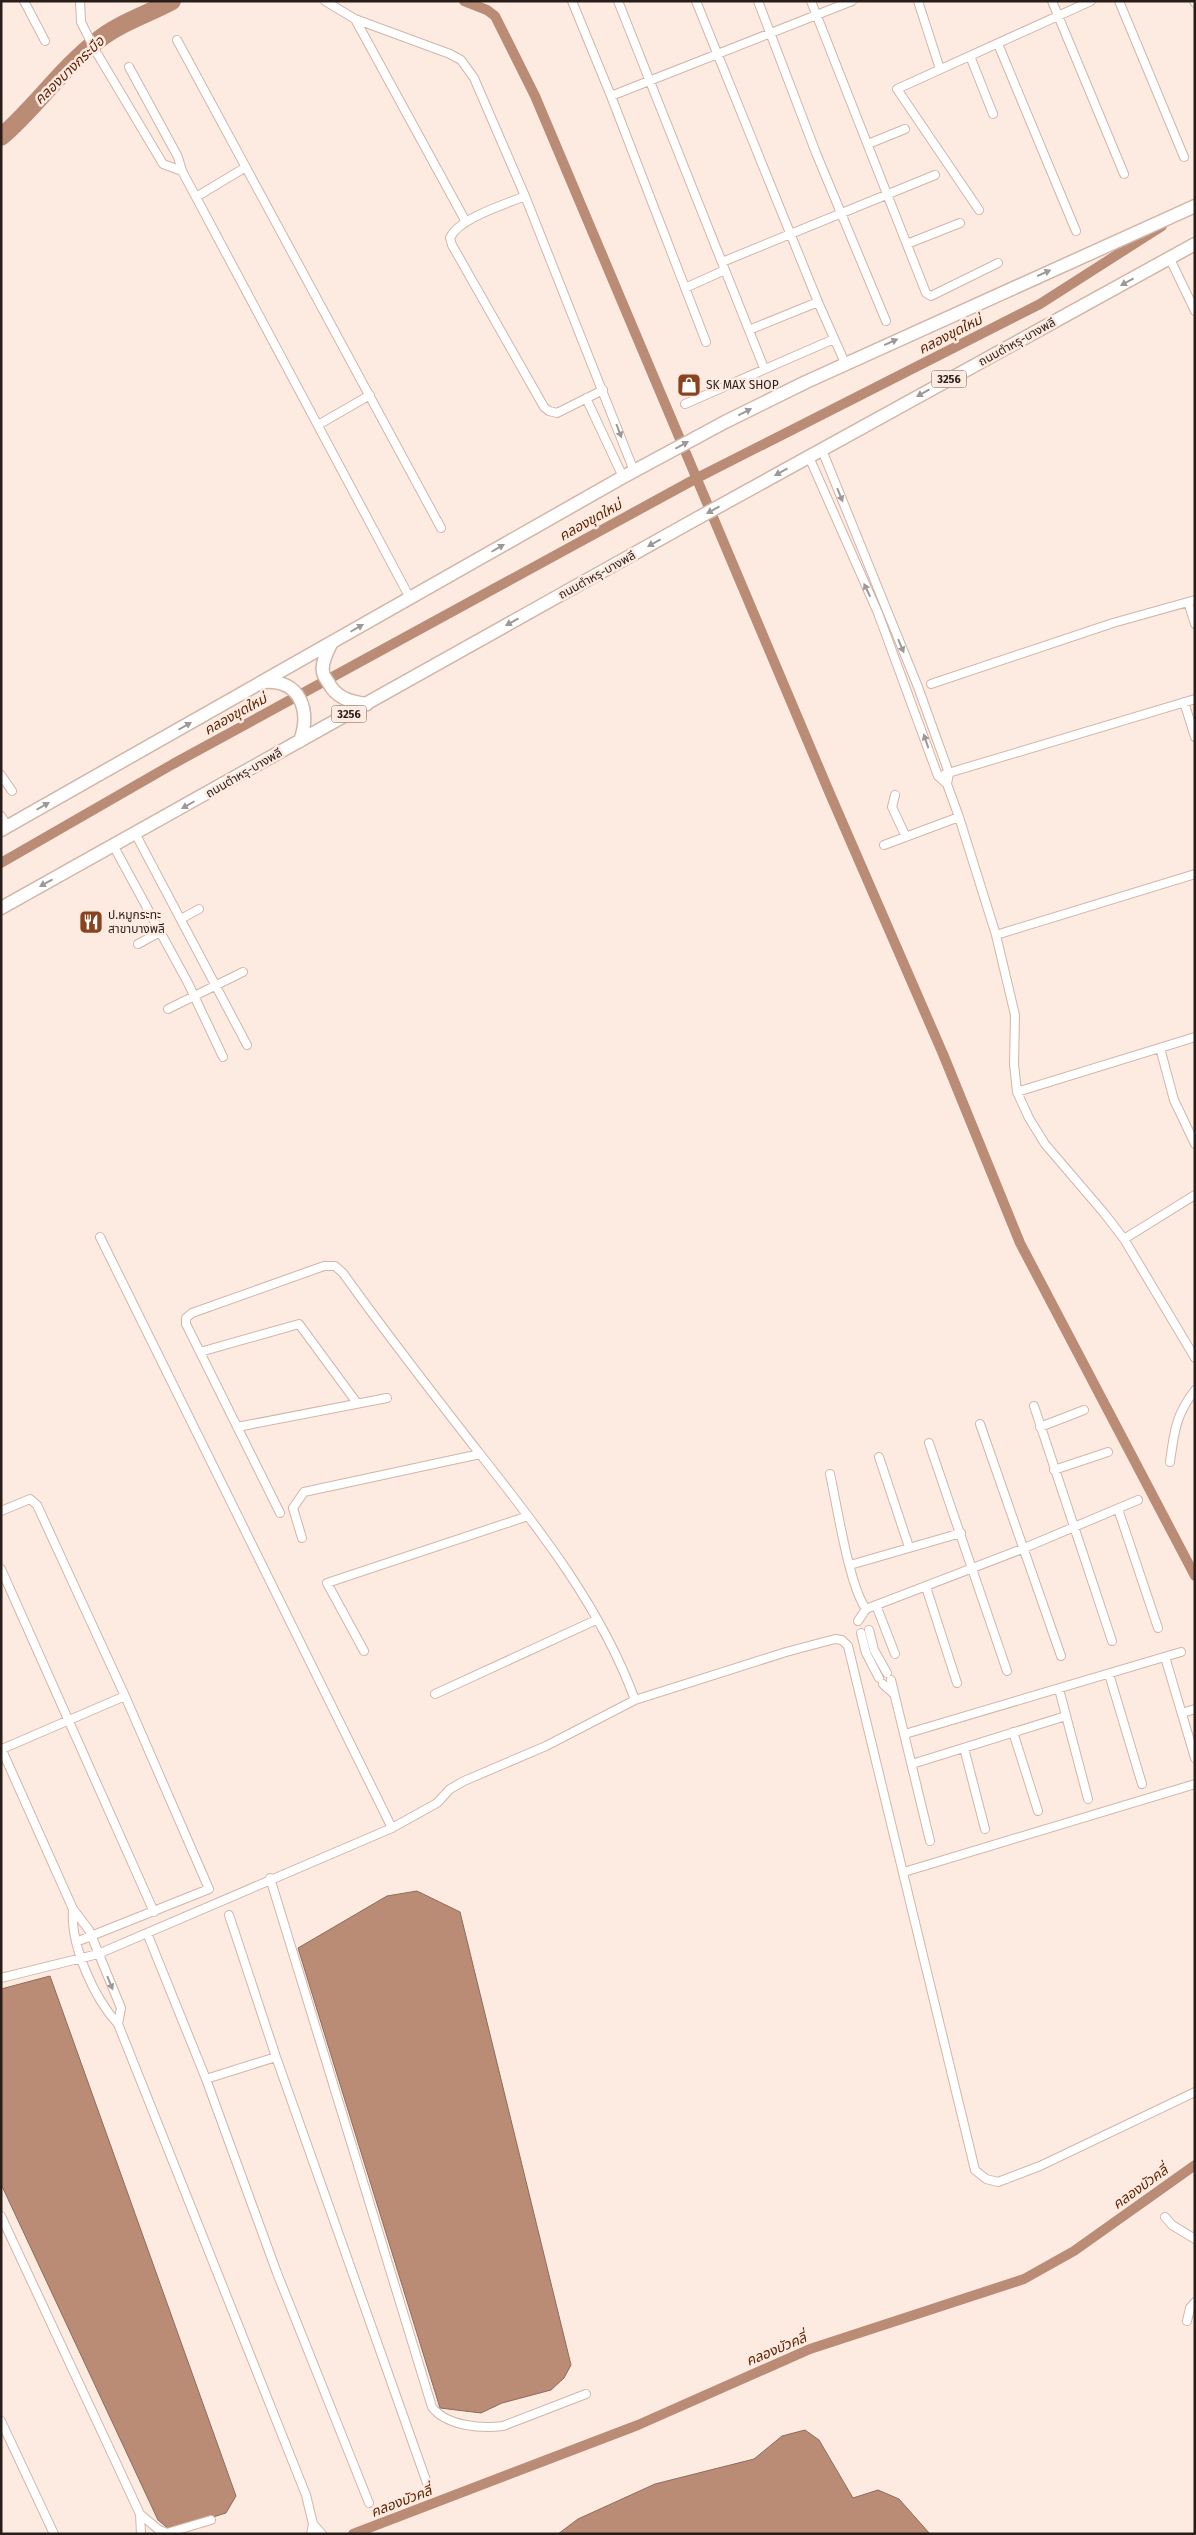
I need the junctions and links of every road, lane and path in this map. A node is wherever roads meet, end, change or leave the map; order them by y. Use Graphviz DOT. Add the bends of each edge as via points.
graph roads {
  1 [pos="24,1"];
  2 [pos="80,1"];
  3 [pos="325,1"];
  4 [pos="572,1"];
  5 [pos="618,1"];
  6 [pos="696,1"];
  7 [pos="758,1"];
  8 [pos="812,1"];
  9 [pos="852,1"];
  10 [pos="918,1"];
  11 [pos="1052,1"];
  12 [pos="1091,1"];
  13 [pos="1118,1"];
  14 [pos="817,16"];
  15 [pos="1058,16"];
  16 [pos="355,19"];
  17 [pos="771,34"];
  18 [pos="177,40"];
  19 [pos="45,41"];
  20 [pos="998,44"];
  21 [pos="718,55"];
  22 [pos="970,56"];
  23 [pos="129,67"];
  24 [pos="940,69"];
  25 [pos="649,80"];
  26 [pos="611,96"];
  27 [pos="993,114"];
  28 [pos="905,129"];
  29 [pos="868,144"];
  30 [pos="1184,157"];
  31 [pos="246,166"];
  32 [pos="182,172"];
  33 [pos="1124,174"];
  34 [pos="934,175"];
  35 [pos="888,195"];
  36 [pos="525,196"];
  37 [pos="196,197"];
  38 [pos="1195,206"];
  39 [pos="979,210"];
  40 [pos="841,214"];
  41 [pos="466,222"];
  42 [pos="960,223"];
  43 [pos="1076,231"];
  44 [pos="790,235"];
  45 [pos="907,244"];
  46 [pos="1195,244"];
  47 [pos="1170,258"];
  48 [pos="998,263"];
  49 [pos="724,266"];
  50 [pos="685,288"];
  51 [pos="818,302"];
  52 [pos="1195,311"];
  53 [pos="886,321"];
  54 [pos="749,330"];
  55 [pos="834,339"];
  56 [pos="706,342"];
  57 [pos="845,363"];
  58 [pos="764,368"];
  59 [pos="603,390"];
  60 [pos="370,395"];
  61 [pos="586,398"];
  62 [pos="686,404"];
  63 [pos="318,425"];
  64 [pos="822,450"];
  65 [pos="809,457"];
  66 [pos="629,474"];
  67 [pos="441,528"];
  68 [pos="410,598"];
  69 [pos="1191,601"];
  70 [pos="1195,624"];
  71 [pos="332,642"];
  72 [pos="262,682"];
  73 [pos="931,684"];
  74 [pos="1195,699"];
  75 [pos="1184,702"];
  76 [pos="367,704"];
  77 [pos="1195,736"];
  78 [pos="300,741"];
  79 [pos="949,773"];
  80 [pos="1,775"];
  81 [pos="938,776"];
  82 [pos="947,784"];
  83 [pos="12,791"];
  84 [pos="895,794"];
  85 [pos="960,817"];
  86 [pos="3,824"];
  87 [pos="135,833"];
  88 [pos="906,837"];
  89 [pos="114,845"];
  90 [pos="884,845"];
  91 [pos="1195,874"];
  92 [pos="1,908"];
  93 [pos="199,909"];
  94 [pos="181,919"];
  95 [pos="160,932"];
  96 [pos="996,936"];
  97 [pos="138,944"];
  98 [pos="243,972"];
  99 [pos="216,986"];
  100 [pos="194,996"];
  101 [pos="168,1009"];
  102 [pos="1195,1037"];
  103 [pos="247,1045"];
  104 [pos="1160,1048"];
  105 [pos="223,1057"];
  106 [pos="1017,1092"];
  107 [pos="1195,1144"];
  108 [pos="1195,1195"];
  109 [pos="100,1237"];
  110 [pos="1124,1239"];
  111 [pos="200,1352"];
  112 [pos="1195,1358"];
  113 [pos="1195,1390"];
  114 [pos="387,1398"];
  115 [pos="357,1404"];
  116 [pos="1034,1406"];
  117 [pos="1084,1410"];
  118 [pos="980,1424"];
  119 [pos="238,1427"];
  120 [pos="1040,1427"];
  121 [pos="929,1443"];
  122 [pos="1108,1452"];
  123 [pos="480,1454"];
  124 [pos="879,1457"];
  125 [pos="1170,1462"];
  126 [pos="1054,1470"];
  127 [pos="830,1474"];
  128 [pos="1138,1500"];
  129 [pos="1118,1509"];
  130 [pos="1,1511"];
  131 [pos="280,1513"];
  132 [pos="528,1516"];
  133 [pos="1073,1528"];
  134 [pos="961,1533"];
  135 [pos="302,1538"];
  136 [pos="909,1547"];
  137 [pos="1022,1549"];
  138 [pos="850,1565"];
  139 [pos="974,1568"];
  140 [pos="1,1569"];
  141 [pos="926,1587"];
  142 [pos="876,1605"];
  143 [pos="596,1620"];
  144 [pos="1158,1628"];
  145 [pos="865,1631"];
  146 [pos="1112,1641"];
  147 [pos="364,1651"];
  148 [pos="870,1651"];
  149 [pos="1181,1652"];
  150 [pos="895,1654"];
  151 [pos="1061,1656"];
  152 [pos="1166,1657"];
  153 [pos="851,1661"];
  154 [pos="1007,1671"];
  155 [pos="887,1673"];
  156 [pos="1109,1674"];
  157 [pos="891,1680"];
  158 [pos="957,1683"];
  159 [pos="1059,1689"];
  160 [pos="435,1694"];
  161 [pos="894,1694"];
  162 [pos="125,1696"];
  163 [pos="635,1700"];
  164 [pos="1195,1709"];
  165 [pos="1182,1713"];
  166 [pos="1066,1716"];
  167 [pos="68,1720"];
  168 [pos="1013,1732"];
  169 [pos="905,1734"];
  170 [pos="2,1748"];
  171 [pos="964,1748"];
  172 [pos="1195,1758"];
  173 [pos="912,1764"];
  174 [pos="1142,1784"];
  175 [pos="1195,1784"];
  176 [pos="1088,1799"];
  177 [pos="1038,1811"];
  178 [pos="392,1828"];
  179 [pos="985,1829"];
  180 [pos="930,1842"];
  181 [pos="904,1872"];
  182 [pos="270,1878"];
  183 [pos="73,1909"];
  184 [pos="154,1912"];
  185 [pos="229,1914"];
  186 [pos="147,1933"];
  187 [pos="92,1936"];
  188 [pos="76,1942"];
  189 [pos="98,1954"];
  190 [pos="82,1958"];
  191 [pos="1,1978"];
  192 [pos="118,2024"];
  193 [pos="276,2057"];
  194 [pos="206,2079"];
  195 [pos="1195,2092"];
  196 [pos="1,2216"];
  197 [pos="1165,2217"];
  198 [pos="1195,2238"];
  199 [pos="1195,2302"];
  200 [pos="1187,2321"];
  201 [pos="586,2394"];
  202 [pos="1,2421"];
  203 [pos="427,2483"];
  204 [pos="369,2503"];
  205 [pos="140,2514"];
  206 [pos="211,2520"];
  207 [pos="313,2524"];
  208 [pos="321,2532"];
  209 [pos="54,2534"];
  210 [pos="140,2534"];
  211 [pos="311,2534"];
  1 -- 19 [label="street"];
  2 -- 32 [label="street" via="81,22 95,50 163,164"];
  3 -- 16 [label="street"];
  4 -- 26 [label="street"];
  5 -- 25 [label="street"];
  6 -- 21 [label="street"];
  7 -- 17 [label="street"];
  8 -- 14 [label="street"];
  9 -- 14 [label="street"];
  10 -- 24 [label="street"];
  11 -- 15 [label="street"];
  12 -- 15 [label="street"];
  13 -- 30 [label="street"];
  14 -- 17 [label="street"];
  14 -- 29 [label="street"];
  15 -- 20 [label="street"];
  15 -- 33 [label="street"];
  16 -- 36 [label="street" via="460,60 474,78"];
  16 -- 41 [label="street"];
  17 -- 21 [label="street"];
  17 -- 40 [label="street"];
  18 -- 31 [label="street"];
  20 -- 22 [label="street"];
  20 -- 43 [label="street"];
  21 -- 25 [label="street"];
  21 -- 44 [label="street"];
  22 -- 24 [label="street"];
  22 -- 27 [label="street"];
  23 -- 32 [label="street" via="178,157"];
  24 -- 39 [label="street" via="897,89"];
  25 -- 26 [label="street"];
  25 -- 49 [label="street"];
  26 -- 50 [label="street"];
  28 -- 29 [label="street"];
  29 -- 35 [label="street"];
  31 -- 37 [label="street"];
  31 -- 60 [label="street"];
  32 -- 37 [label="street"];
  34 -- 35 [label="street"];
  35 -- 40 [label="street"];
  35 -- 45 [label="street"];
  36 -- 41 [label="street"];
  36 -- 59 [label="street"];
  37 -- 63 [label="street"];
  57 -- 38 [label="main road, one-way"];
  40 -- 44 [label="street"];
  40 -- 53 [label="street"];
  41 -- 61 [label="street" via="453,231 452,244 544,407 557,413"];
  42 -- 45 [label="street"];
  44 -- 49 [label="street"];
  44 -- 51 [label="street"];
  45 -- 48 [label="street" via="926,293 931,296"];
  46 -- 47 [label="main road, ถนนตำหรุ-บางพลี / 3256"];
  47 -- 52 [label="street"];
  47 -- 64 [label="main road, ถนนตำหรุ-บางพลี / 3256, one-way"];
  49 -- 50 [label="street"];
  49 -- 54 [label="street"];
  50 -- 56 [label="street"];
  51 -- 54 [label="street"];
  51 -- 55 [label="street"];
  54 -- 58 [label="street"];
  55 -- 57 [label="street"];
  55 -- 58 [label="street"];
  66 -- 57 [label="main road, one-way"];
  58 -- 62 [label="street"];
  59 -- 61 [label="street"];
  59 -- 66 [label="street, one-way"];
  60 -- 63 [label="street"];
  60 -- 67 [label="street"];
  61 -- 66 [label="street"];
  63 -- 68 [label="street"];
  64 -- 65 [label="main road, ถนนตำหรุ-บางพลี / 3256"];
  64 -- 79 [label="street, one-way" via="918,687"];
  65 -- 76 [label="main road, ถนนตำหรุ-บางพลี / 3256, one-way"];
  81 -- 65 [label="street, one-way" via="878,613"];
  68 -- 66 [label="main road, one-way"];
  71 -- 68 [label="main road, one-way"];
  69 -- 70 [label="street"];
  69 -- 73 [label="street"];
  71 -- 72 [label="main road"];
  71 -- 76 [label="main road" via="322,672 331,688 351,702"];
  72 -- 78 [label="main road" via="276,681 287,685 297,697 305,714"];
  86 -- 72 [label="main road, one-way"];
  74 -- 75 [label="street"];
  75 -- 77 [label="street"];
  75 -- 79 [label="street"];
  76 -- 78 [label="main road, ถนนตำหรุ-บางพลี / 3256"];
  78 -- 87 [label="main road, ถนนตำหรุ-บางพลี / 3256, one-way"];
  79 -- 81 [label="street"];
  79 -- 82 [label="street"];
  80 -- 83 [label="street"];
  81 -- 82 [label="street"];
  82 -- 85 [label="street"];
  84 -- 88 [label="street" via="892,807"];
  85 -- 88 [label="street"];
  85 -- 96 [label="street"];
  87 -- 89 [label="main road, ถนนตำหรุ-บางพลี / 3256"];
  87 -- 94 [label="street"];
  88 -- 90 [label="street"];
  89 -- 92 [label="main road, ถนนตำหรุ-บางพลี / 3256, one-way"];
  89 -- 95 [label="street"];
  91 -- 96 [label="street"];
  93 -- 94 [label="street"];
  94 -- 99 [label="street"];
  95 -- 97 [label="street"];
  95 -- 100 [label="street"];
  96 -- 106 [label="street" via="1015,1015"];
  98 -- 99 [label="street"];
  99 -- 100 [label="street"];
  99 -- 103 [label="street"];
  100 -- 101 [label="street"];
  100 -- 105 [label="street"];
  102 -- 104 [label="street"];
  104 -- 106 [label="street"];
  104 -- 107 [label="street" via="1174,1100"];
  106 -- 110 [label="street" via="1045,1144"];
  108 -- 110 [label="street"];
  109 -- 178 [label="street"];
  110 -- 112 [label="street"];
  111 -- 115 [label="street" via="299,1324"];
  111 -- 119 [label="street"];
  111 -- 123 [label="street" via="186,1324 188,1315 324,1266 335,1266"];
  113 -- 125 [label="street" via="1183,1405 1177,1420"];
  114 -- 115 [label="street"];
  115 -- 119 [label="street"];
  116 -- 120 [label="street"];
  117 -- 120 [label="street"];
  118 -- 137 [label="street"];
  119 -- 131 [label="street"];
  120 -- 126 [label="street"];
  121 -- 134 [label="street"];
  122 -- 126 [label="street"];
  123 -- 132 [label="street"];
  123 -- 135 [label="street" via="304,1492 293,1508"];
  124 -- 136 [label="street"];
  126 -- 133 [label="street"];
  127 -- 138 [label="street"];
  128 -- 129 [label="street"];
  129 -- 133 [label="street"];
  129 -- 144 [label="street"];
  130 -- 162 [label="street" via="30,1499 37,1505"];
  132 -- 143 [label="street" via="573,1579"];
  132 -- 147 [label="street" via="327,1583"];
  133 -- 137 [label="street"];
  133 -- 146 [label="street"];
  134 -- 136 [label="street"];
  134 -- 139 [label="street"];
  136 -- 138 [label="street"];
  137 -- 139 [label="street"];
  137 -- 151 [label="street"];
  138 -- 142 [label="street" via="863,1617"];
  139 -- 141 [label="street"];
  139 -- 154 [label="street"];
  140 -- 167 [label="street"];
  141 -- 142 [label="street"];
  141 -- 158 [label="street"];
  142 -- 150 [label="street"];
  143 -- 160 [label="street"];
  143 -- 163 [label="street"];
  145 -- 148 [label="street"];
  148 -- 153 [label="street"];
  148 -- 155 [label="street"];
  148 -- 161 [label="street" via="881,1681"];
  149 -- 152 [label="street"];
  152 -- 156 [label="street"];
  152 -- 165 [label="street"];
  153 -- 163 [label="street" via="848,1646 835,1639"];
  153 -- 181 [label="street"];
  156 -- 159 [label="street"];
  156 -- 174 [label="street"];
  157 -- 161 [label="street"];
  159 -- 166 [label="street"];
  159 -- 169 [label="street"];
  161 -- 169 [label="street"];
  162 -- 167 [label="street"];
  162 -- 184 [label="street" via="209,1889"];
  163 -- 178 [label="street" via="546,1746 464,1781 429,1808"];
  164 -- 165 [label="street"];
  165 -- 172 [label="street"];
  166 -- 168 [label="street"];
  166 -- 176 [label="street"];
  167 -- 170 [label="street"];
  167 -- 184 [label="street"];
  168 -- 171 [label="street"];
  168 -- 177 [label="street"];
  169 -- 173 [label="street"];
  170 -- 183 [label="street"];
  171 -- 173 [label="street"];
  171 -- 179 [label="street"];
  173 -- 180 [label="street"];
  175 -- 181 [label="street"];
  178 -- 182 [label="street"];
  181 -- 195 [label="street" via="975,2170 986,2179 998,2182 1040,2166"];
  182 -- 186 [label="street"];
  182 -- 201 [label="street" via="432,2407 445,2419 492,2428"];
  183 -- 187 [label="street"];
  183 -- 188 [label="street" via="72,1926"];
  184 -- 187 [label="street"];
  185 -- 193 [label="street"];
  186 -- 189 [label="street"];
  186 -- 194 [label="street"];
  187 -- 188 [label="street"];
  187 -- 189 [label="street"];
  188 -- 190 [label="street"];
  189 -- 190 [label="street"];
  189 -- 192 [label="street, one-way" via="121,2008"];
  190 -- 191 [label="street"];
  190 -- 192 [label="street" via="103,2008"];
  192 -- 207 [label="street" via="306,2495"];
  193 -- 194 [label="street"];
  193 -- 203 [label="street"];
  194 -- 204 [label="street" via="277,2273"];
  196 -- 205 [label="street"];
  197 -- 198 [label="street" via="1172,2225"];
  199 -- 200 [label="street"];
  202 -- 209 [label="street"];
  205 -- 206 [label="street" via="167,2533"];
  205 -- 210 [label="street"];
  207 -- 208 [label="street"];
  207 -- 211 [label="street"];
}
